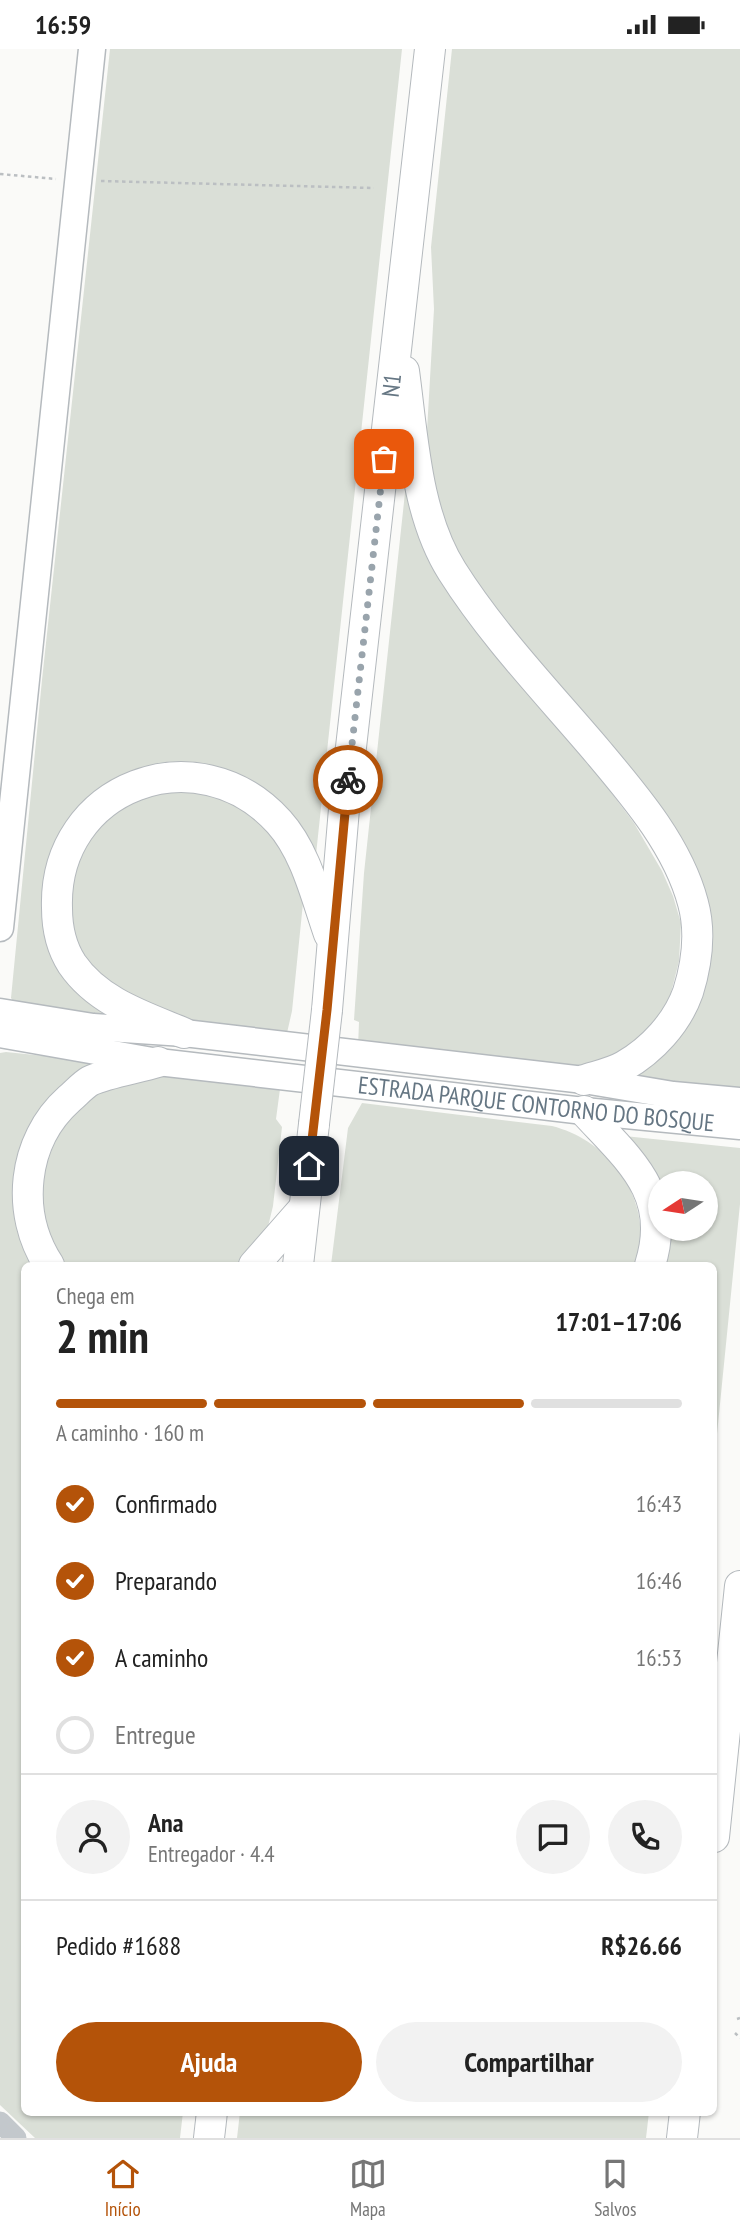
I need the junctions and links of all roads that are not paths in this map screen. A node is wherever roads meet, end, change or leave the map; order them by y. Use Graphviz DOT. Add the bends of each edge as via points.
graph roads {
  1 [pos="92,49"];
  2 [pos="430,49"];
  3 [pos="397,326"];
  4 [pos="0,928"];
  5 [pos="332,943"];
  6 [pos="2,1029"];
  7 [pos="184,1033"];
  8 [pos="158,1062"];
  9 [pos="584,1080"];
  10 [pos="740,1101"];
  11 [pos="584,1111"];
  12 [pos="740,1126"];
  13 [pos="304,1208"];
  14 [pos="47,1262"];
  15 [pos="257,1262"];
  16 [pos="298,1262"];
  17 [pos="651,1262"];
  18 [pos="740,1586"];
  19 [pos="732,1729"];
  20 [pos="717,1818"];
  21 [pos="212,2116"];
  22 [pos="685,2116"];
  23 [pos="0,2122"];
  24 [pos="16,2138"];
  25 [pos="209,2138"];
  26 [pos="682,2138"];
  1 -- 4 [label="main road"];
  2 -- 3 [label="highway, N1"];
  3 -- 5 [label="highway, N1"];
  3 -- 9 [label="highway" via="424,499 450,568 482,616 635,795 678,865 693,903 698,951 685,999 673,1021 660,1038 623,1067"];
  5 -- 7 [label="highway" via="301,856 280,823 251,796 201,778 177,776 155,779 111,798 80,828 65,852 57,900 63,948 103,995"];
  5 -- 13 [label="highway, N1, bridge"];
  6 -- 7 [label="main road, ESTRADA PARQUE CONTORNO DO BOSQUE" via="93,1027"];
  6 -- 8 [label="main road, ESTRADA PARQUE CONTORNO DO BOSQUE"];
  7 -- 9 [label="main road, ESTRADA PARQUE CONTORNO DO BOSQUE"];
  8 -- 11 [label="main road, ESTRADA PARQUE CONTORNO DO BOSQUE"];
  8 -- 14 [label="highway" via="89,1081 45,1129 28,1174 27,1194 39,1249"];
  9 -- 10 [label="main road, ESTRADA PARQUE CONTORNO DO BOSQUE"];
  11 -- 12 [label="main road, ESTRADA PARQUE CONTORNO DO BOSQUE"];
  11 -- 17 [label="highway" via="647,1185 656,1228"];
  13 -- 15 [label="highway"];
  13 -- 16 [label="highway, N1"];
  18 -- 19 [label="highway"];
  19 -- 20 [label="highway"];
  21 -- 25 [label="highway"];
  22 -- 26 [label="highway"];
  23 -- 24 [label="street"];
}
